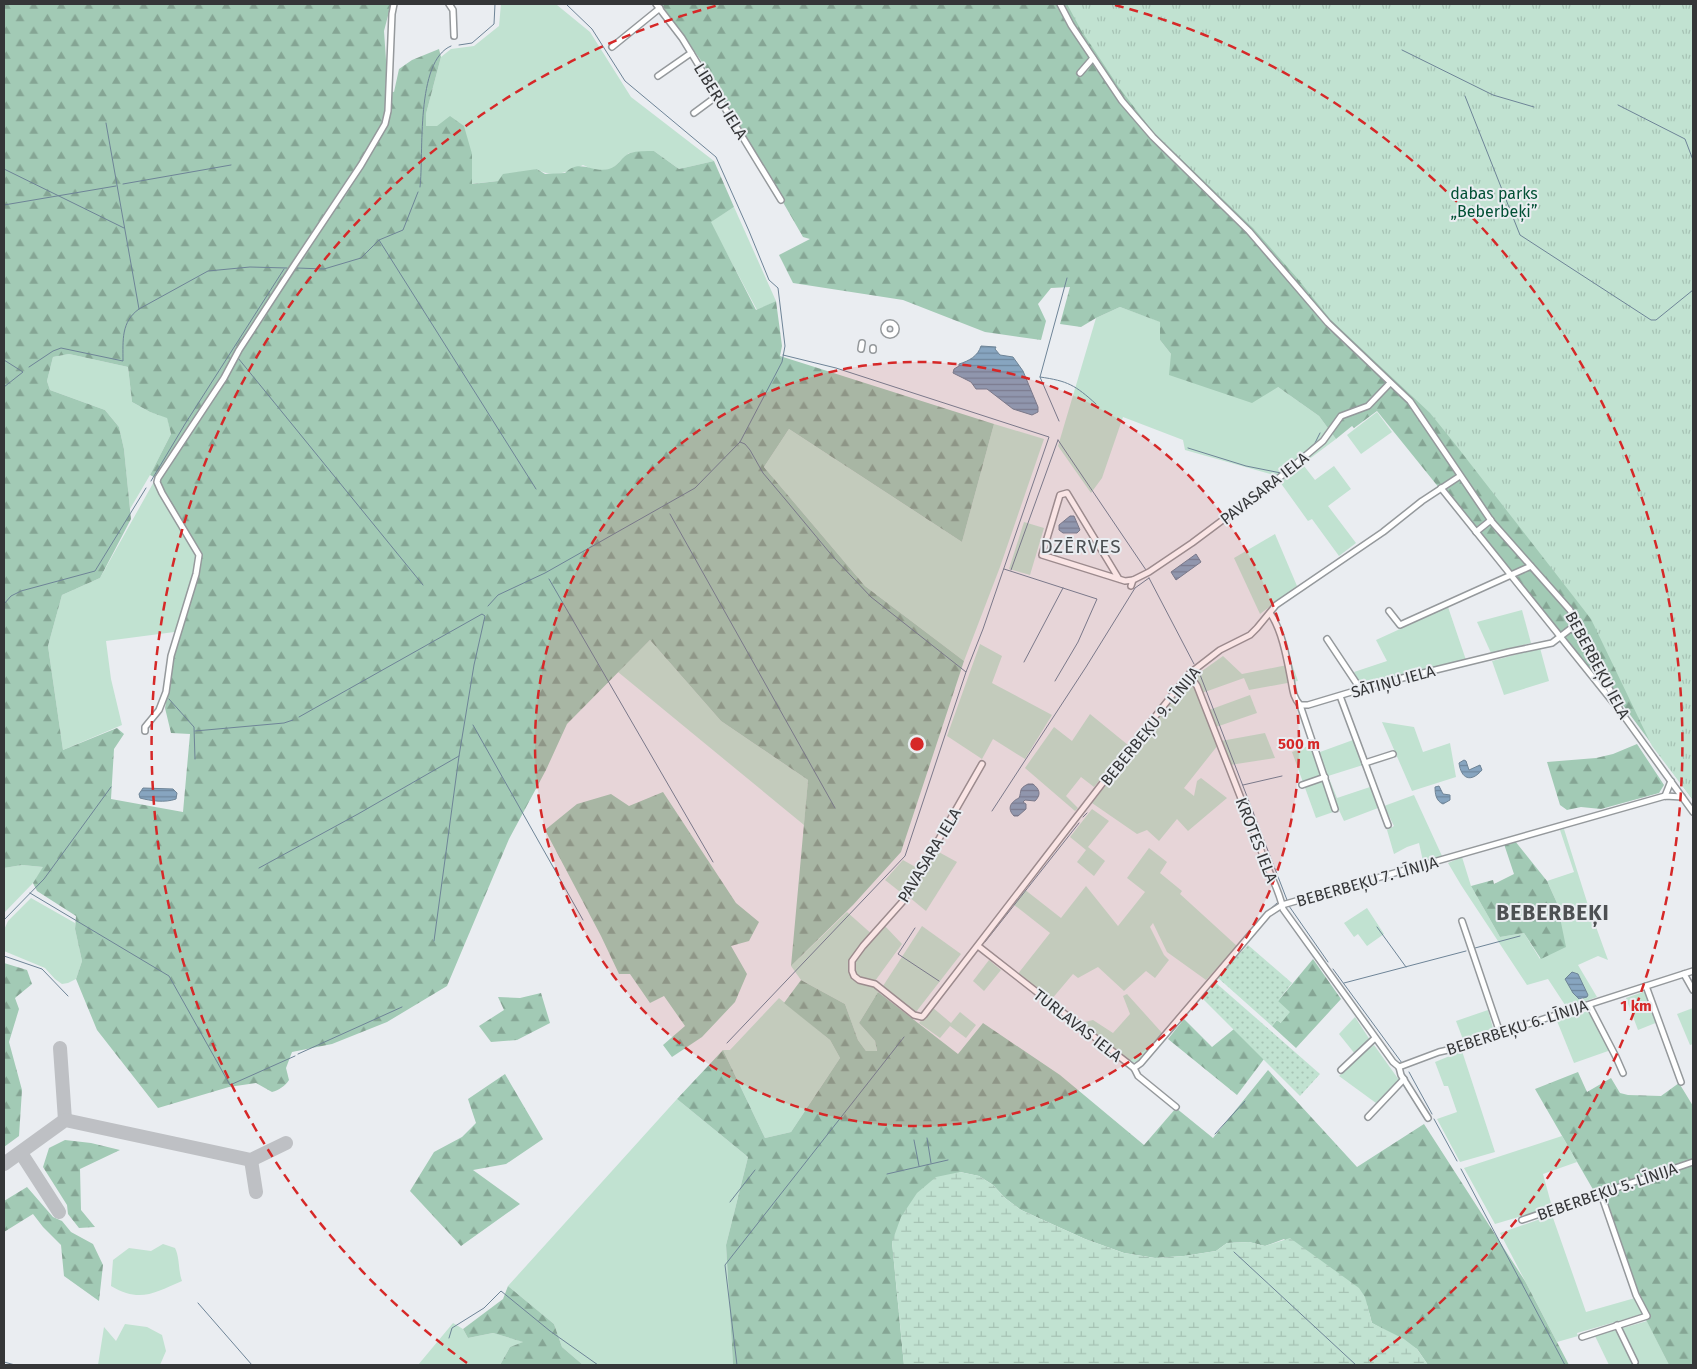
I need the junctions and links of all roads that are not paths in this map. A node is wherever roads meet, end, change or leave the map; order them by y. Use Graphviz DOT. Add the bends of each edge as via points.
graph roads {
  1 [pos="394,4"];
  2 [pos="449,4"];
  3 [pos="1060,4"];
  4 [pos="658,6"];
  5 [pos="454,36"];
  6 [pos="612,47"];
  7 [pos="691,53"];
  8 [pos="1093,58"];
  9 [pos="1080,73"];
  10 [pos="658,76"];
  11 [pos="718,96"];
  12 [pos="694,113"];
  13 [pos="781,200"];
  14 [pos="1390,383"];
  15 [pos="1460,476"];
  16 [pos="1441,488"];
  17 [pos="1491,520"];
  18 [pos="1476,532"];
  19 [pos="1531,566"];
  20 [pos="1511,576"];
  21 [pos="1122,580"];
  22 [pos="1389,611"];
  23 [pos="1270,613"];
  24 [pos="1578,623"];
  25 [pos="1560,637"];
  26 [pos="1327,639"];
  27 [pos="1189,674"];
  28 [pos="1361,690"];
  29 [pos="1340,696"];
  30 [pos="1300,705"];
  31 [pos="1621,712"];
  32 [pos="145,731"];
  33 [pos="1393,754"];
  34 [pos="1364,763"];
  35 [pos="982,764"];
  36 [pos="1325,777"];
  37 [pos="1671,781"];
  38 [pos="1302,785"];
  39 [pos="1665,796"];
  40 [pos="1682,797"];
  41 [pos="1335,808"];
  42 [pos="1693,812"];
  43 [pos="1388,825"];
  44 [pos="1282,905"];
  45 [pos="1462,921"];
  46 [pos="978,946"];
  47 [pos="1693,971"];
  48 [pos="1684,974"];
  49 [pos="1646,986"];
  50 [pos="1693,990"];
  51 [pos="1589,1005"];
  52 [pos="919,1017"];
  53 [pos="1500,1033"];
  54 [pos="1376,1038"];
  55 [pos="1399,1066"];
  56 [pos="1134,1068"];
  57 [pos="1341,1070"];
  58 [pos="1623,1073"];
  59 [pos="1404,1079"];
  60 [pos="1681,1082"];
  61 [pos="1176,1107"];
  62 [pos="1368,1117"];
  63 [pos="1428,1118"];
  64 [pos="1693,1162"];
  65 [pos="1601,1194"];
  66 [pos="1522,1220"];
  67 [pos="1618,1326"];
  68 [pos="1582,1337"];
  69 [pos="1635,1362"];
  1 -- 32 [label="street" via="385,124 158,478 162,493 199,555 171,656 166,692"];
  2 -- 5 [label="street"];
  3 -- 8 [label="street, BEBERBEĶU IELA"];
  4 -- 6 [label="street"];
  4 -- 7 [label="street, LIBERU IELA"];
  7 -- 10 [label="street"];
  7 -- 11 [label="street, LIBERU IELA"];
  8 -- 9 [label="street"];
  8 -- 14 [label="street, BEBERBEĶU IELA" via="1122,101 1153,137 1249,231 1328,323"];
  11 -- 12 [label="street"];
  11 -- 13 [label="street, LIBERU IELA"];
  14 -- 15 [label="street, BEBERBEĶU IELA" via="1410,401"];
  14 -- 21 [label="street, PAVASARA IELA" via="1368,406 1341,416 1323,441 1192,543 1132,583"];
  15 -- 16 [label="street, BEBERBEĶU 9. LĪNIJA"];
  15 -- 17 [label="street, BEBERBEĶU IELA"];
  16 -- 18 [label="street"];
  16 -- 23 [label="street, BEBERBEĶU 9. LĪNIJA" via="1276,605"];
  17 -- 18 [label="street"];
  17 -- 19 [label="street, BEBERBEĶU IELA"];
  18 -- 20 [label="street"];
  19 -- 20 [label="street"];
  19 -- 24 [label="street, BEBERBEĶU IELA"];
  20 -- 22 [label="street" via="1400,625"];
  20 -- 25 [label="street"];
  21 -- 21 [label="street" via="1042,554 1060,495 1067,492"];
  23 -- 27 [label="street, BEBERBEĶU 9. LĪNIJA" via="1250,635 1220,650"];
  23 -- 30 [label="street" via="1277,622 1294,699"];
  24 -- 25 [label="street, SĀTIŅU IELA"];
  24 -- 31 [label="street, BEBERBEĶU IELA"];
  25 -- 28 [label="street, SĀTIŅU IELA" via="1542,645"];
  25 -- 31 [label="street"];
  26 -- 28 [label="street"];
  27 -- 44 [label="street, KROTES IELA" via="1197,686"];
  27 -- 46 [label="street, BEBERBEĶU 9. LĪNIJA"];
  28 -- 29 [label="street, SĀTIŅU IELA"];
  29 -- 30 [label="street, SĀTIŅU IELA"];
  29 -- 34 [label="street"];
  30 -- 36 [label="street"];
  31 -- 37 [label="street, BEBERBEĶU IELA"];
  33 -- 34 [label="street"];
  34 -- 43 [label="street"];
  35 -- 52 [label="street, PAVASARA IELA" via="904,900 852,961 854,976 875,984"];
  36 -- 38 [label="street"];
  36 -- 41 [label="street"];
  37 -- 39 [label="street"];
  37 -- 40 [label="street, BEBERBEĶU IELA"];
  39 -- 40 [label="street, BEBERBEĶU 7. LĪNIJA"];
  39 -- 44 [label="street, BEBERBEĶU 7. LĪNIJA"];
  40 -- 42 [label="street, BEBERBEĶU IELA"];
  44 -- 54 [label="street, KROTES IELA"];
  44 -- 56 [label="street, BEBERBEĶU 7. LĪNIJA" via="1268,914"];
  45 -- 53 [label="street"];
  46 -- 52 [label="street, BEBERBEĶU 9. LĪNIJA" via="924,1015"];
  46 -- 56 [label="street, TURLAVAS IELA"];
  47 -- 48 [label="street, BEBERBEĶU 6. LĪNIJA"];
  48 -- 49 [label="street, BEBERBEĶU 6. LĪNIJA"];
  48 -- 50 [label="street"];
  49 -- 51 [label="street, BEBERBEĶU 6. LĪNIJA"];
  49 -- 60 [label="street"];
  51 -- 53 [label="street, BEBERBEĶU 6. LĪNIJA"];
  51 -- 58 [label="street"];
  53 -- 55 [label="street, BEBERBEĶU 6. LĪNIJA"];
  54 -- 55 [label="street, KROTES IELA"];
  54 -- 57 [label="street"];
  55 -- 59 [label="street"];
  56 -- 61 [label="street, TURLAVAS IELA" via="1138,1076"];
  59 -- 62 [label="street"];
  59 -- 63 [label="street"];
  64 -- 65 [label="street, BEBERBEĶU 5. LĪNIJA"];
  65 -- 66 [label="street, BEBERBEĶU 5. LĪNIJA"];
  65 -- 67 [label="street" via="1636,1295 1647,1316"];
  67 -- 68 [label="street"];
  67 -- 69 [label="street"];
}
